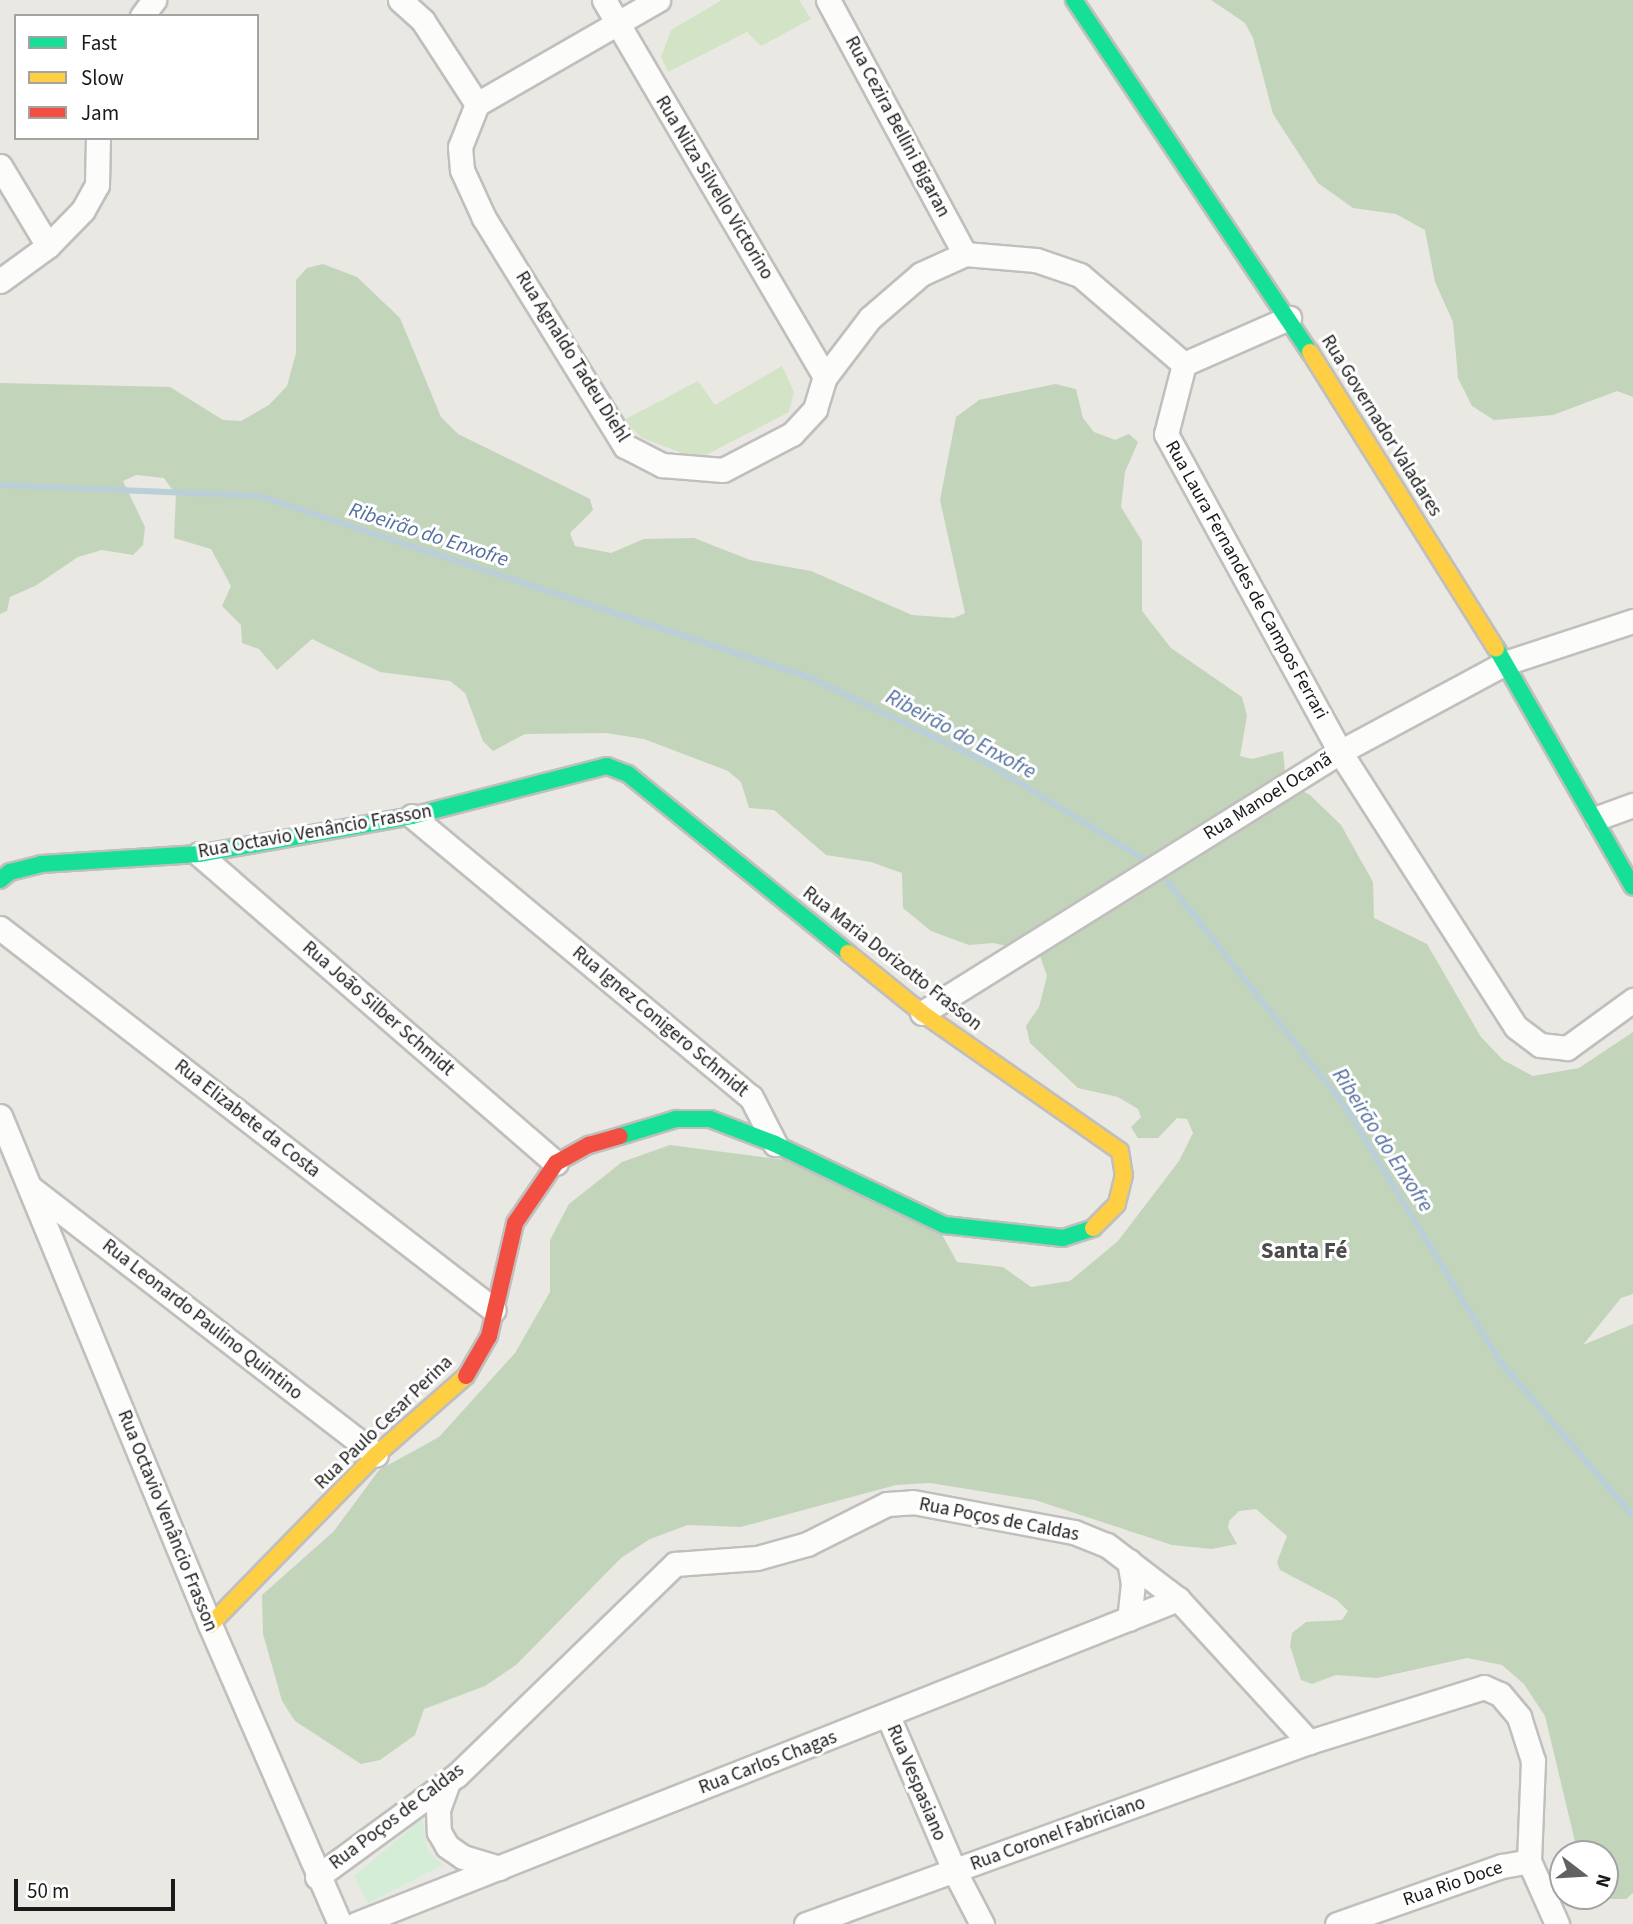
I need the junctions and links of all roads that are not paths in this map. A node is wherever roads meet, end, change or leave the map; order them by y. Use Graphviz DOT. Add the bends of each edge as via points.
graph roads {
  1 [pos="400,0"];
  2 [pos="604,0"];
  3 [pos="658,0"];
  4 [pos="828,0"];
  5 [pos="1074,0"];
  6 [pos="617,24"];
  7 [pos="477,104"];
  8 [pos="98,140"];
  9 [pos="0,166"];
  10 [pos="48,246"];
  11 [pos="965,254"];
  12 [pos="0,281"];
  13 [pos="1289,318"];
  14 [pos="1184,364"];
  15 [pos="825,377"];
  16 [pos="1633,621"];
  17 [pos="1505,663"];
  18 [pos="1340,752"];
  19 [pos="628,774"];
  20 [pos="1633,805"];
  21 [pos="412,816"];
  22 [pos="1597,818"];
  23 [pos="199,855"];
  24 [pos="0,880"];
  25 [pos="1633,887"];
  26 [pos="0,928"];
  27 [pos="1633,1000"];
  28 [pos="922,1013"];
  29 [pos="0,1116"];
  30 [pos="775,1144"];
  31 [pos="556,1163"];
  32 [pos="29,1186"];
  33 [pos="494,1310"];
  34 [pos="376,1455"];
  35 [pos="1129,1561"];
  36 [pos="1178,1599"];
  37 [pos="1129,1619"];
  38 [pos="210,1625"];
  39 [pos="888,1716"];
  40 [pos="1309,1742"];
  41 [pos="448,1782"];
  42 [pos="1529,1861"];
  43 [pos="499,1868"];
  44 [pos="955,1872"];
  45 [pos="317,1877"];
  46 [pos="340,1924"];
  47 [pos="356,1924"];
  48 [pos="806,1924"];
  49 [pos="982,1924"];
  50 [pos="1337,1924"];
  51 [pos="1557,1924"];
  1 -- 7 [label="street" via="423,21"];
  2 -- 6 [label="street, Rua Nilza Silvello Victorino"];
  3 -- 6 [label="street"];
  4 -- 11 [label="street, Rua Cezira Bellini Bigaran"];
  5 -- 13 [label="street, Rua Governador Valadares"];
  6 -- 7 [label="street"];
  6 -- 15 [label="street, Rua Nilza Silvello Victorino"];
  7 -- 15 [label="street, Rua Agnaldo Tadeu Diehl" via="460,147 462,170 484,218 625,446 662,465 723,470 792,435 815,408"];
  8 -- 10 [label="street" via="97,185 83,210"];
  9 -- 10 [label="street"];
  10 -- 12 [label="street"];
  11 -- 14 [label="street, Rua Agnaldo Tadeu Diehl" via="1036,260 1080,275"];
  11 -- 15 [label="street, Rua Agnaldo Tadeu Diehl" via="921,274 881,309"];
  13 -- 14 [label="street"];
  13 -- 17 [label="street, Rua Governador Valadares"];
  14 -- 18 [label="street, Rua Laura Fernandes de Campos Ferrari" via="1166,434"];
  16 -- 17 [label="street, Rua Manoel Ocanã"];
  17 -- 18 [label="street, Rua Manoel Ocanã"];
  17 -- 22 [label="street, Rua Governador Valadares"];
  18 -- 27 [label="street, Rua Laura Fernandes de Campos Ferrari" via="1516,1027 1540,1045 1567,1048"];
  18 -- 28 [label="street, Rua Manoel Ocanã"];
  19 -- 21 [label="street, Rua Octavio Venâncio Frasson" via="607,766"];
  19 -- 28 [label="street, Rua Maria Dorizotto Frasson"];
  20 -- 22 [label="street"];
  21 -- 23 [label="street, Rua Octavio Venâncio Frasson"];
  21 -- 30 [label="street, Rua Ignez Conigero Schmidt" via="751,1097"];
  22 -- 25 [label="street, Rua Governador Valadares"];
  23 -- 24 [label="street, Rua Octavio Venâncio Frasson" via="41,864 10,872"];
  23 -- 31 [label="street, Rua João Silber Schmidt"];
  26 -- 33 [label="street, Rua Elizabete da Costa"];
  28 -- 30 [label="street, Rua Maria Dorizotto Frasson" via="1120,1151 1124,1175 1117,1204 1100,1225 1062,1237 944,1225"];
  29 -- 32 [label="street, Rua Octavio Venâncio Frasson"];
  30 -- 31 [label="street" via="710,1119 691,1117 634,1130"];
  31 -- 33 [label="street, Rua Paulo Cesar Perina" via="515,1223"];
  32 -- 34 [label="street, Rua Leonardo Paulino Quintino"];
  32 -- 38 [label="street, Rua Octavio Venâncio Frasson"];
  33 -- 34 [label="street, Rua Paulo Cesar Perina" via="489,1336 469,1373"];
  34 -- 38 [label="street, Rua Paulo Cesar Perina"];
  35 -- 36 [label="street, Rua Poços de Caldas"];
  35 -- 37 [label="street" via="1133,1583"];
  35 -- 41 [label="street, Rua Poços de Caldas" via="1107,1545 1074,1532 913,1502 887,1504 807,1544 757,1558 675,1564"];
  36 -- 37 [label="street, Rua Carlos Chagas"];
  36 -- 40 [label="street, Rua Poços de Caldas"];
  37 -- 39 [label="street, Rua Carlos Chagas"];
  38 -- 45 [label="street, Rua Octavio Venâncio Frasson"];
  39 -- 43 [label="street, Rua Carlos Chagas"];
  39 -- 44 [label="street, Rua Vespasiano"];
  40 -- 42 [label="street" via="1484,1687 1500,1694 1519,1717 1533,1761"];
  40 -- 44 [label="street, Rua Coronel Fabriciano"];
  41 -- 43 [label="street" via="438,1809 439,1832 447,1846 463,1857"];
  41 -- 45 [label="street, Rua Poços de Caldas"];
  42 -- 50 [label="street, Rua Rio Doce" via="1502,1866"];
  42 -- 51 [label="street"];
  43 -- 47 [label="street, Rua Carlos Chagas"];
  44 -- 48 [label="street, Rua Coronel Fabriciano"];
  44 -- 49 [label="street, Rua Vespasiano"];
  45 -- 46 [label="street, Rua Octavio Venâncio Frasson"];
}
